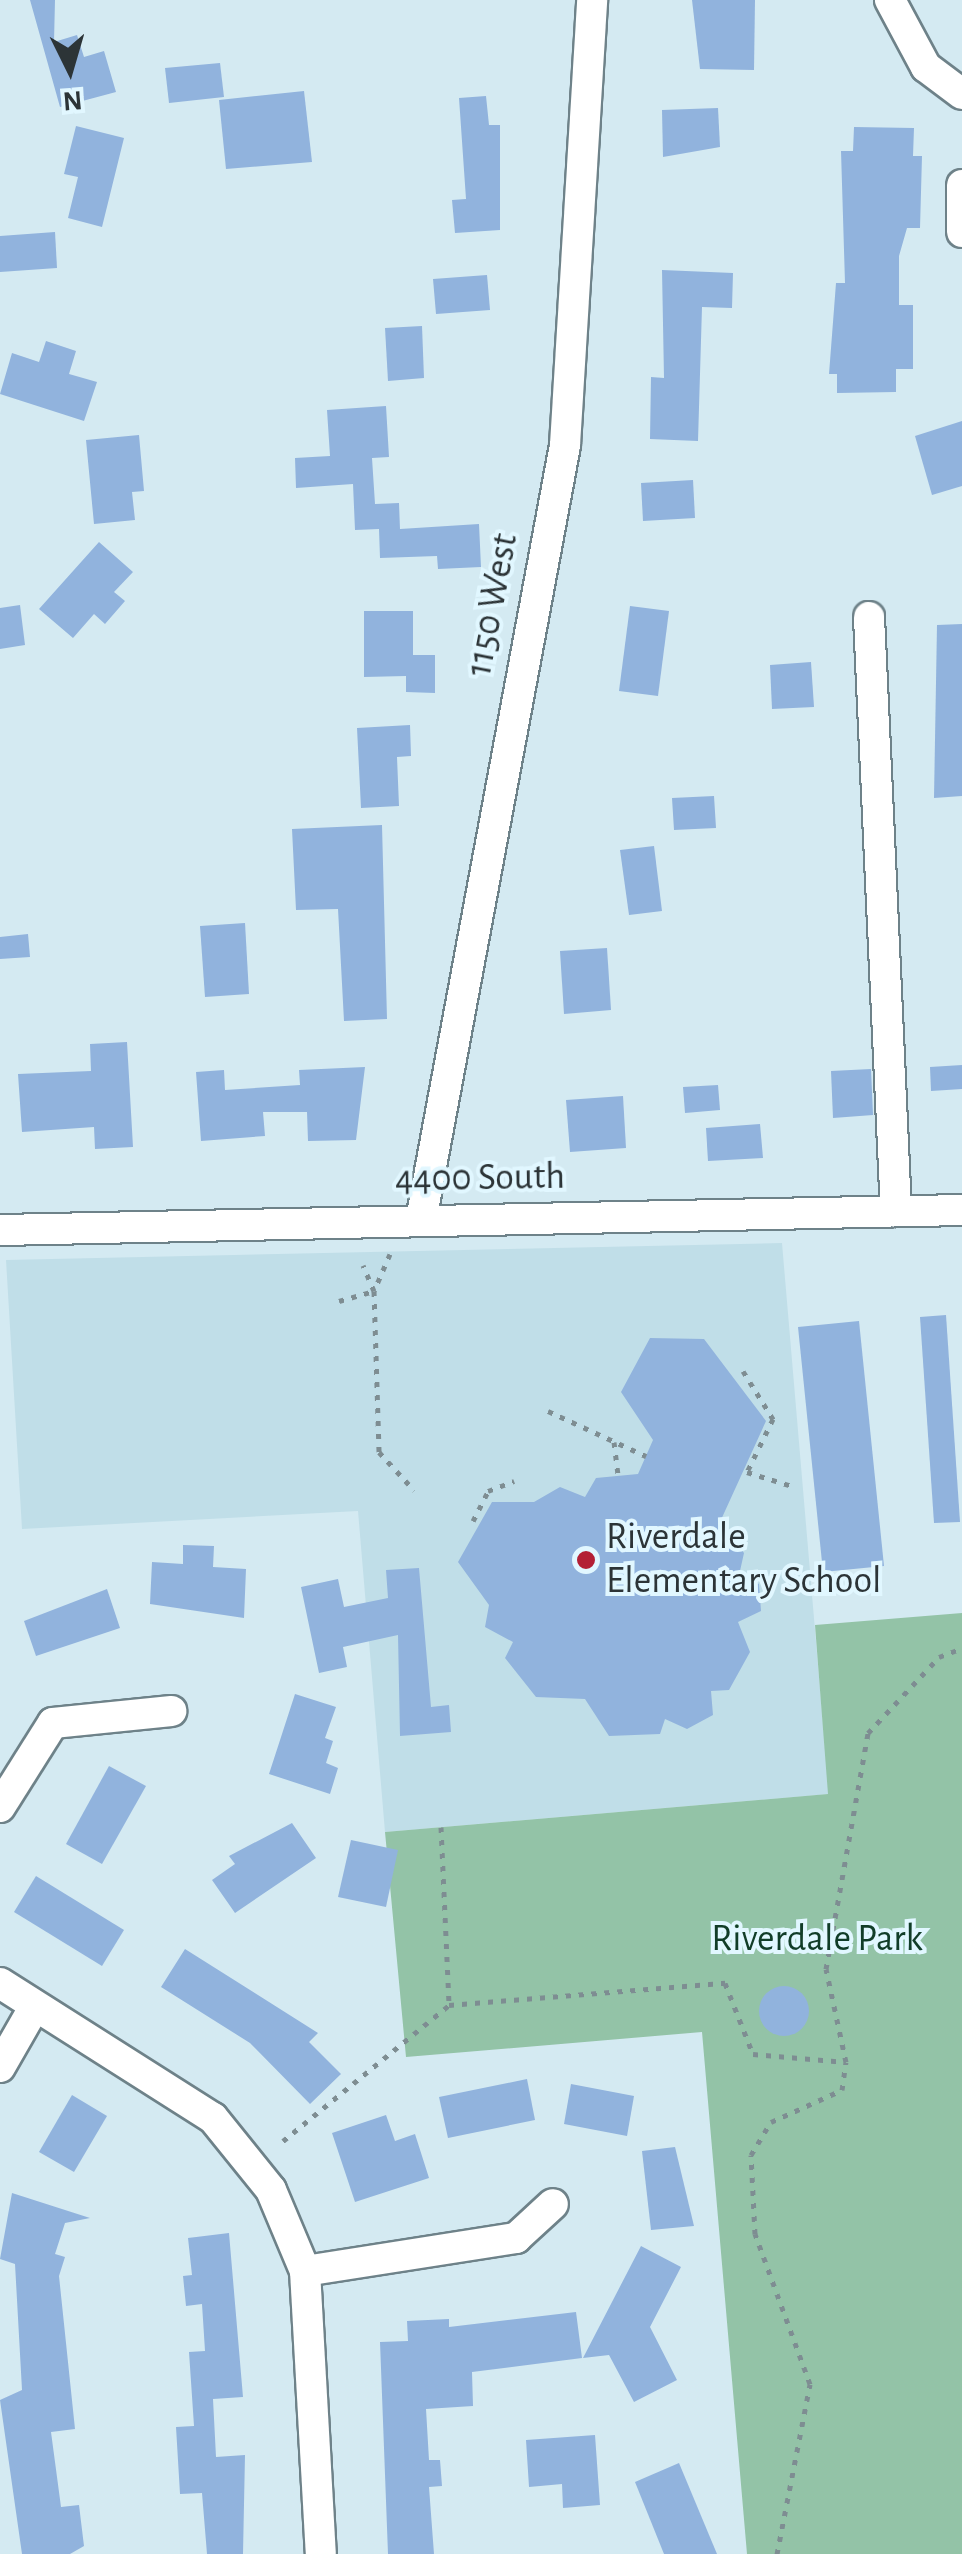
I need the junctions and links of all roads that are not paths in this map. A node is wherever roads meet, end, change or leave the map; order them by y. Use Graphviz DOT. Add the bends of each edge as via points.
graph roads {
  1 [pos="592,0"];
  2 [pos="890,0"];
  3 [pos="962,94"];
  4 [pos="962,184"];
  5 [pos="962,232"];
  6 [pos="869,617"];
  7 [pos="962,1210"];
  8 [pos="896,1211"];
  9 [pos="421,1220"];
  10 [pos="0,1230"];
  11 [pos="171,1710"];
  12 [pos="0,1807"];
  13 [pos="0,1983"];
  14 [pos="36,2006"];
  15 [pos="0,2067"];
  16 [pos="553,2204"];
  17 [pos="305,2270"];
  18 [pos="320,2554"];
  1 -- 9 [label="street, 1150 West" via="565,444"];
  2 -- 3 [label="street" via="926,67"];
  4 -- 5 [label="street"];
  6 -- 8 [label="street"];
  7 -- 8 [label="street, 4400 South"];
  8 -- 9 [label="street, 4400 South"];
  9 -- 10 [label="street, 4400 South"];
  11 -- 12 [label="street" via="53,1723"];
  13 -- 14 [label="street"];
  14 -- 15 [label="street"];
  14 -- 17 [label="street" via="214,2118 271,2190"];
  16 -- 17 [label="street" via="516,2238"];
  17 -- 18 [label="street"];
}
